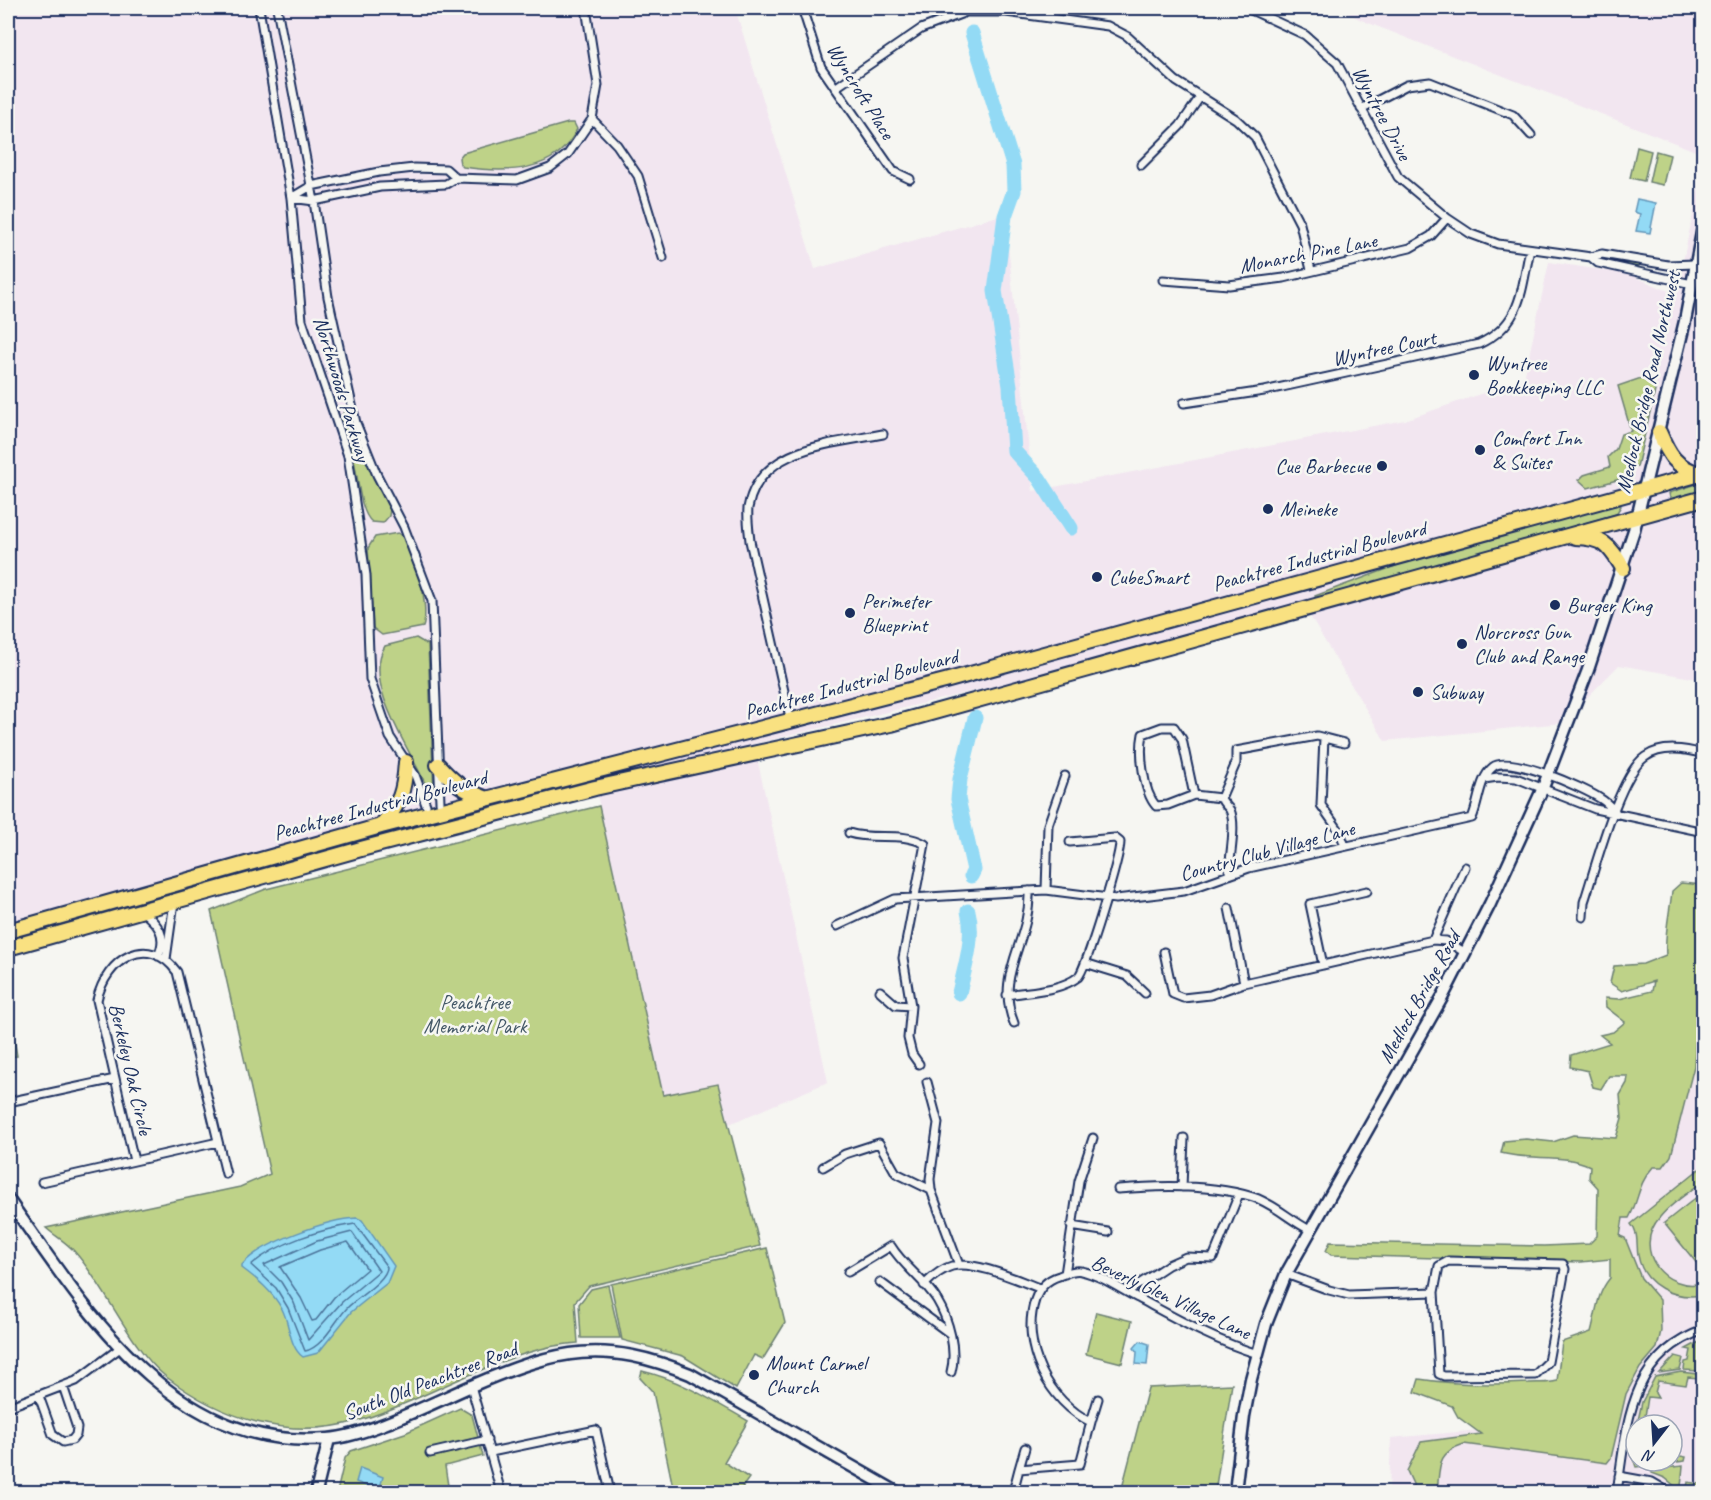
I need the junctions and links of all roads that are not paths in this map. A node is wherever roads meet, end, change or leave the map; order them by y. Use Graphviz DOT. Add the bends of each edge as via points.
graph roads {
  1 [pos="259,8"];
  2 [pos="277,8"];
  3 [pos="586,8"];
  4 [pos="802,8"];
  5 [pos="1247,8"];
  6 [pos="835,88"];
  7 [pos="1200,97"];
  8 [pos="1361,109"];
  9 [pos="592,119"];
  10 [pos="1531,135"];
  11 [pos="1141,165"];
  12 [pos="456,178"];
  13 [pos="910,179"];
  14 [pos="311,186"];
  15 [pos="291,198"];
  16 [pos="314,201"];
  17 [pos="1447,218"];
  18 [pos="1704,222"];
  19 [pos="1530,249"];
  20 [pos="1592,257"];
  21 [pos="663,258"];
  22 [pos="1695,264"];
  23 [pos="1311,270"];
  24 [pos="1163,280"];
  25 [pos="1692,284"];
  26 [pos="1184,403"];
  27 [pos="1659,432"];
  28 [pos="883,434"];
  29 [pos="1702,473"];
  30 [pos="1644,488"];
  31 [pos="1704,498"];
  32 [pos="1637,516"];
  33 [pos="1561,537"];
  34 [pos="1623,567"];
  35 [pos="791,722"];
  36 [pos="1324,738"];
  37 [pos="1344,743"];
  38 [pos="1704,754"];
  39 [pos="406,762"];
  40 [pos="438,765"];
  41 [pos="1548,775"];
  42 [pos="1065,776"];
  43 [pos="1484,779"];
  44 [pos="1542,790"];
  45 [pos="1194,795"];
  46 [pos="485,798"];
  47 [pos="1221,798"];
  48 [pos="440,802"];
  49 [pos="426,805"];
  50 [pos="1615,811"];
  51 [pos="381,825"];
  52 [pos="1704,832"];
  53 [pos="849,833"];
  54 [pos="1070,842"];
  55 [pos="1345,846"];
  56 [pos="1465,867"];
  57 [pos="1229,875"];
  58 [pos="1046,890"];
  59 [pos="1029,891"];
  60 [pos="1367,891"];
  61 [pos="1107,898"];
  62 [pos="915,899"];
  63 [pos="174,902"];
  64 [pos="1229,908"];
  65 [pos="141,911"];
  66 [pos="1583,917"];
  67 [pos="837,926"];
  68 [pos="170,930"];
  69 [pos="8,931"];
  70 [pos="160,932"];
  71 [pos="1433,940"];
  72 [pos="8,948"];
  73 [pos="1164,952"];
  74 [pos="1466,953"];
  75 [pos="158,956"];
  76 [pos="166,959"];
  77 [pos="1085,963"];
  78 [pos="1323,965"];
  79 [pos="1244,983"];
  80 [pos="880,991"];
  81 [pos="1145,993"];
  82 [pos="1007,995"];
  83 [pos="911,1006"];
  84 [pos="1014,1023"];
  85 [pos="920,1064"];
  86 [pos="115,1079"];
  87 [pos="927,1082"];
  88 [pos="8,1102"];
  89 [pos="1093,1138"];
  90 [pos="1184,1138"];
  91 [pos="218,1142"];
  92 [pos="134,1161"];
  93 [pos="823,1167"];
  94 [pos="226,1174"];
  95 [pos="42,1182"];
  96 [pos="1182,1187"];
  97 [pos="1118,1189"];
  98 [pos="931,1190"];
  99 [pos="1239,1194"];
  100 [pos="8,1199"];
  101 [pos="1071,1226"];
  102 [pos="1310,1230"];
  103 [pos="1108,1232"];
  104 [pos="959,1264"];
  105 [pos="848,1272"];
  106 [pos="1065,1274"];
  107 [pos="1286,1274"];
  108 [pos="880,1282"];
  109 [pos="924,1285"];
  110 [pos="1039,1288"];
  111 [pos="1127,1292"];
  112 [pos="1434,1292"];
  113 [pos="1704,1330"];
  114 [pos="949,1333"];
  115 [pos="120,1348"];
  116 [pos="1258,1354"];
  117 [pos="951,1372"];
  118 [pos="63,1386"];
  119 [pos="471,1386"];
  120 [pos="39,1396"];
  121 [pos="1098,1399"];
  122 [pos="8,1407"];
  123 [pos="1091,1422"];
  124 [pos="329,1439"];
  125 [pos="487,1440"];
  126 [pos="1025,1448"];
  127 [pos="491,1452"];
  128 [pos="430,1453"];
  129 [pos="1019,1469"];
  130 [pos="1619,1476"];
  131 [pos="316,1492"];
  132 [pos="501,1492"];
  133 [pos="610,1492"];
  134 [pos="897,1492"];
  135 [pos="1013,1492"];
  136 [pos="1235,1492"];
  137 [pos="1617,1492"];
  138 [pos="1669,1492"];
  1 -- 15 [label="street, Northwoods Parkway"];
  2 -- 14 [label="street, Northwoods Parkway"];
  3 -- 9 [label="street" via="598,85"];
  4 -- 6 [label="street, Wyncroft Place" via="821,67"];
  5 -- 8 [label="street, Wyntree Drive" via="1305,34 1322,47 1337,63"];
  6 -- 7 [label="street" via="921,30 951,16 982,11 1108,26 1127,36 1176,81"];
  6 -- 13 [label="street, Wyncroft Place" via="893,171"];
  7 -- 11 [label="street" via="1180,126"];
  7 -- 23 [label="street" via="1236,118 1255,137 1300,224"];
  8 -- 10 [label="street" via="1407,85 1430,82 1513,116"];
  8 -- 17 [label="street, Wyntree Drive" via="1398,177"];
  9 -- 12 [label="street" via="568,154 532,176 498,181"];
  9 -- 21 [label="street" via="638,176"];
  12 -- 14 [label="street" via="446,169 414,168"];
  12 -- 16 [label="street" via="446,184 380,187"];
  14 -- 15 [label="street"];
  14 -- 16 [label="street, Northwoods Parkway"];
  15 -- 16 [label="street"];
  15 -- 39 [label="street, Northwoods Parkway" via="302,320 348,456 366,576 370,679 390,737"];
  16 -- 40 [label="street, Northwoods Parkway" via="328,297 356,423 376,475 404,527 432,601"];
  17 -- 19 [label="street, Wyntree Drive" via="1498,244"];
  17 -- 23 [label="street, Monarch Pine Lane" via="1431,236 1410,248"];
  18 -- 22 [label="street, Medlock Bridge Road Northwest"];
  19 -- 20 [label="street, Wyntree Drive"];
  19 -- 26 [label="street, Wyntree Court" via="1519,301 1510,322 1497,335 1479,344 1264,391"];
  20 -- 22 [label="street, Wyntree Drive" via="1602,254 1668,265"];
  20 -- 25 [label="street, Wyntree Drive" via="1598,263"];
  22 -- 25 [label="street, Medlock Bridge Road Northwest"];
  23 -- 24 [label="street, Monarch Pine Lane" via="1252,284 1207,285"];
  25 -- 27 [label="street, Medlock Bridge Road Northwest"];
  27 -- 29 [label="highway" via="1672,460 1685,470"];
  27 -- 30 [label="street, Medlock Bridge Road Northwest"];
  28 -- 35 [label="street" via="790,454 771,466 754,488 748,511 750,541"];
  29 -- 30 [label="highway, Peachtree Industrial Boulevard"];
  30 -- 32 [label="street, Medlock Bridge Road Northwest"];
  30 -- 35 [label="highway, Peachtree Industrial Boulevard"];
  31 -- 32 [label="highway, Peachtree Industrial Boulevard"];
  32 -- 33 [label="highway, Peachtree Industrial Boulevard"];
  32 -- 34 [label="street, Medlock Bridge Road"];
  33 -- 34 [label="highway" via="1600,540"];
  33 -- 63 [label="highway, Peachtree Industrial Boulevard" via="891,724 595,788"];
  34 -- 41 [label="street, Medlock Bridge Road"];
  35 -- 46 [label="highway, Peachtree Industrial Boulevard"];
  36 -- 37 [label="street"];
  36 -- 47 [label="street" via="1317,736 1236,751 1236,763"];
  36 -- 55 [label="street" via="1321,805"];
  38 -- 50 [label="street" via="1673,749 1643,758 1631,772"];
  39 -- 49 [label="street, Northwoods Parkway"];
  39 -- 51 [label="highway" via="402,797"];
  40 -- 46 [label="highway" via="453,782"];
  40 -- 48 [label="street, Northwoods Parkway"];
  41 -- 43 [label="street" via="1504,762 1493,767"];
  41 -- 44 [label="street, Medlock Bridge Road"];
  41 -- 50 [label="street" via="1601,799"];
  42 -- 58 [label="street" via="1048,825"];
  43 -- 44 [label="street" via="1516,778"];
  43 -- 55 [label="street, Country Club Village Lane" via="1472,818"];
  44 -- 50 [label="street" via="1595,809"];
  44 -- 74 [label="street, Medlock Bridge Road"];
  45 -- 45 [label="street" via="1156,806 1149,798 1143,734 1174,727 1182,739"];
  45 -- 47 [label="street"];
  46 -- 51 [label="highway, Peachtree Industrial Boulevard"];
  47 -- 57 [label="street" via="1231,811"];
  50 -- 52 [label="street"];
  50 -- 66 [label="street" via="1584,902"];
  51 -- 69 [label="highway, Peachtree Industrial Boulevard"];
  53 -- 62 [label="street" via="864,838 916,839 925,844"];
  54 -- 61 [label="street" via="1115,838 1120,842"];
  55 -- 57 [label="street, Country Club Village Lane"];
  56 -- 71 [label="street"];
  57 -- 61 [label="street, Country Club Village Lane" via="1184,891"];
  58 -- 59 [label="street, Country Club Village Lane"];
  58 -- 61 [label="street, Country Club Village Lane"];
  59 -- 62 [label="street, Country Club Village Lane"];
  59 -- 82 [label="street" via="1027,921 1008,976"];
  60 -- 78 [label="street" via="1310,904"];
  61 -- 77 [label="street"];
  62 -- 67 [label="street, Country Club Village Lane" via="895,899"];
  62 -- 83 [label="street" via="903,946"];
  63 -- 65 [label="highway, Peachtree Industrial Boulevard"];
  63 -- 68 [label="street"];
  64 -- 79 [label="street"];
  65 -- 70 [label="street" via="157,924"];
  65 -- 72 [label="highway, Peachtree Industrial Boulevard"];
  68 -- 70 [label="street"];
  68 -- 76 [label="street"];
  70 -- 75 [label="street" via="164,939"];
  71 -- 74 [label="street" via="1446,941"];
  71 -- 78 [label="street"];
  73 -- 79 [label="street" via="1173,994 1183,998 1210,995"];
  74 -- 102 [label="street, Medlock Bridge Road"];
  75 -- 76 [label="street, Berkeley Oak Circle"];
  75 -- 86 [label="street, Berkeley Oak Circle" via="144,952 124,957 110,968 99,990 97,1000"];
  76 -- 91 [label="street" via="177,972 184,992"];
  77 -- 81 [label="street" via="1127,976"];
  77 -- 82 [label="street" via="1080,975 1066,985"];
  78 -- 79 [label="street"];
  80 -- 83 [label="street" via="896,1005"];
  82 -- 84 [label="street"];
  83 -- 85 [label="street" via="908,1038 912,1054"];
  86 -- 88 [label="street"];
  86 -- 92 [label="street, Berkeley Oak Circle"];
  87 -- 98 [label="street" via="938,1123"];
  89 -- 101 [label="street" via="1079,1180"];
  90 -- 96 [label="street"];
  91 -- 92 [label="street"];
  91 -- 94 [label="street"];
  92 -- 95 [label="street"];
  93 -- 98 [label="street" via="845,1154 879,1143 896,1173"];
  96 -- 97 [label="street"];
  96 -- 99 [label="street"];
  98 -- 104 [label="street"];
  99 -- 102 [label="street" via="1255,1198"];
  99 -- 111 [label="street" via="1213,1258 1186,1257"];
  100 -- 115 [label="street, South Old Peachtree Road"];
  101 -- 103 [label="street"];
  101 -- 106 [label="street"];
  102 -- 107 [label="street, Medlock Bridge Road"];
  104 -- 109 [label="street"];
  104 -- 110 [label="street"];
  105 -- 109 [label="street" via="891,1246"];
  106 -- 110 [label="street, Beverly Glen Village Lane" via="1053,1277"];
  106 -- 111 [label="street, Beverly Glen Village Lane" via="1078,1270"];
  107 -- 112 [label="street" via="1349,1295"];
  107 -- 116 [label="street, Medlock Bridge Road"];
  108 -- 114 [label="street"];
  109 -- 114 [label="street" via="937,1300"];
  110 -- 123 [label="street" via="1031,1312 1032,1352 1067,1407"];
  111 -- 116 [label="street, Beverly Glen Village Lane" via="1230,1346"];
  112 -- 112 [label="street" via="1439,1266 1448,1261 1563,1264 1548,1362 1535,1375 1439,1374"];
  113 -- 130 [label="street" via="1670,1347 1651,1366 1636,1390"];
  114 -- 117 [label="street" via="954,1349"];
  115 -- 118 [label="street" via="76,1381"];
  115 -- 124 [label="street, South Old Peachtree Road" via="167,1391 227,1426 292,1440"];
  116 -- 136 [label="street, Medlock Bridge Road" via="1244,1416"];
  118 -- 120 [label="street"];
  118 -- 120 [label="street" via="77,1428 72,1440 63,1442 53,1436"];
  119 -- 124 [label="street, South Old Peachtree Road" via="362,1432"];
  119 -- 125 [label="street"];
  119 -- 134 [label="street, South Old Peachtree Road" via="558,1355 622,1352 690,1374"];
  120 -- 122 [label="street"];
  121 -- 123 [label="street"];
  123 -- 129 [label="street" via="1080,1464"];
  124 -- 131 [label="street"];
  125 -- 127 [label="street"];
  125 -- 128 [label="street"];
  126 -- 129 [label="street"];
  127 -- 132 [label="street"];
  127 -- 133 [label="street" via="596,1430"];
  129 -- 135 [label="street"];
  130 -- 137 [label="street"];
  130 -- 138 [label="street" via="1652,1482"];
}
